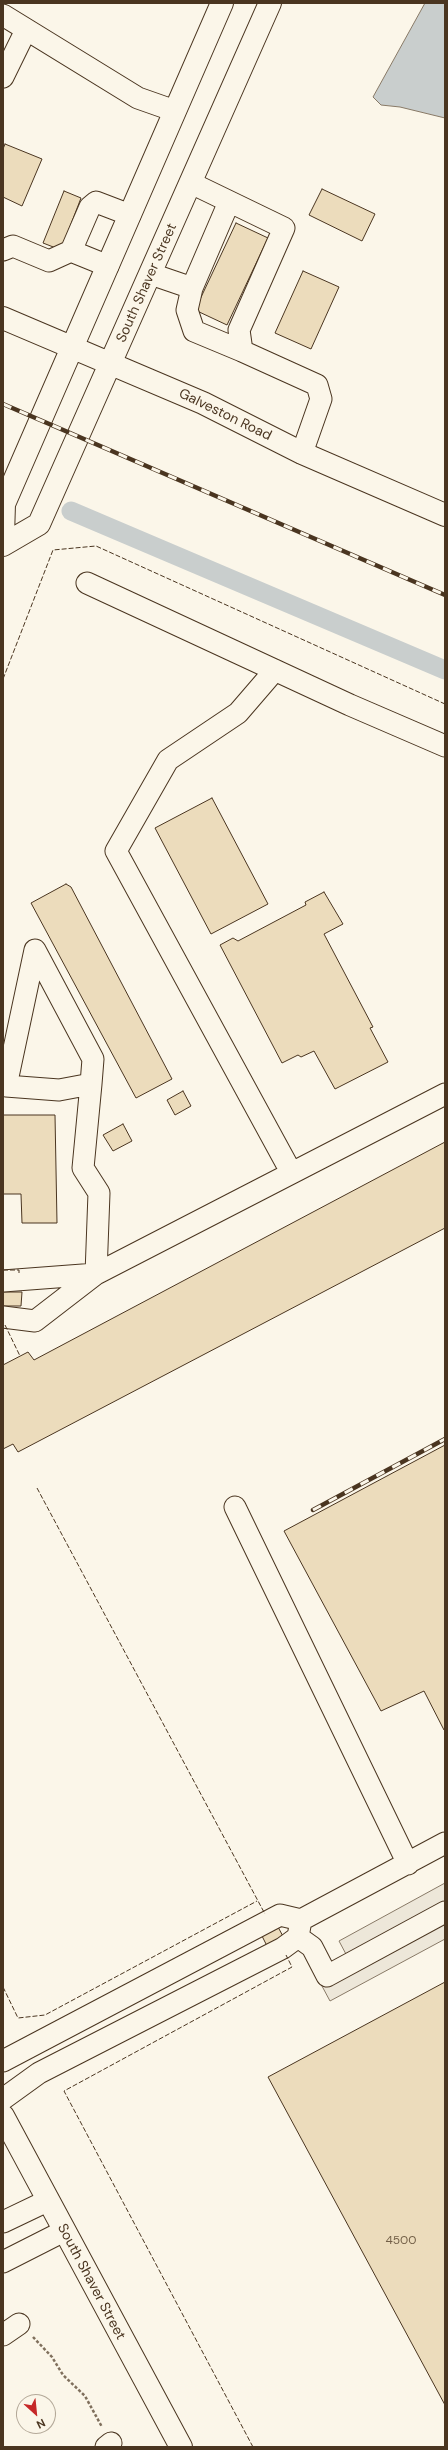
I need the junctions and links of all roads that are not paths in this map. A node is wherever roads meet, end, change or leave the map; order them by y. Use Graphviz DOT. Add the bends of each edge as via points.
graph roads {
  1 [pos="222,3"];
  2 [pos="270,3"];
  3 [pos="3,15"];
  4 [pos="26,30"];
  5 [pos="3,77"];
  6 [pos="175,111"];
  7 [pos="191,183"];
  8 [pos="229,202"];
  9 [pos="130,215"];
  10 [pos="3,250"];
  11 [pos="71,251"];
  12 [pos="108,266"];
  13 [pos="151,274"];
  14 [pos="192,288"];
  15 [pos="3,318"];
  16 [pos="74,348"];
  17 [pos="242,351"];
  18 [pos="111,364"];
  19 [pos="302,453"];
  20 [pos="445,515"];
  21 [pos="3,536"];
  22 [pos="3,545"];
  23 [pos="87,583"];
  24 [pos="275,670"];
  25 [pos="445,746"];
  26 [pos="90,1084"];
  27 [pos="445,1094"];
  28 [pos="291,1172"];
  29 [pos="96,1274"];
  30 [pos="10,1281"];
  31 [pos="5,1317"];
  32 [pos="235,1507"];
  33 [pos="445,1843"];
  34 [pos="408,1864"];
  35 [pos="445,1912"];
  36 [pos="299,1928"];
  37 [pos="77,2022"];
  38 [pos="90,2046"];
  39 [pos="3,2061"];
  40 [pos="3,2099"];
  41 [pos="3,2116"];
  42 [pos="48,2201"];
  43 [pos="3,2222"];
  44 [pos="64,2231"];
  45 [pos="3,2262"];
  46 [pos="181,2447"];
  1 -- 6 [label="main road"];
  2 -- 7 [label="main road, South Shaver Street"];
  3 -- 4 [label="lane"];
  4 -- 5 [label="lane"];
  4 -- 6 [label="lane" via="138,98"];
  6 -- 9 [label="main road"];
  7 -- 8 [label="lane"];
  7 -- 13 [label="main road, South Shaver Street"];
  8 -- 14 [label="lane"];
  8 -- 17 [label="lane" via="284,228 239,330"];
  9 -- 11 [label="lane" via="96,202 90,207"];
  9 -- 12 [label="main road"];
  10 -- 11 [label="lane" via="13,246 49,261"];
  11 -- 12 [label="lane"];
  12 -- 16 [label="main road"];
  13 -- 14 [label="lane"];
  13 -- 18 [label="main road, South Shaver Street"];
  14 -- 17 [label="lane" via="187,310 194,331"];
  15 -- 16 [label="main road, Galveston Road"];
  16 -- 18 [label="main road, Galveston Road"];
  16 -- 21 [label="main road" via="4,504"];
  17 -- 19 [label="lane" via="317,385 321,399"];
  18 -- 19 [label="main road, Galveston Road" via="203,403"];
  18 -- 22 [label="main road, South Shaver Street" via="39,524"];
  19 -- 20 [label="main road, Galveston Road"];
  23 -- 24 [label="lane"];
  24 -- 25 [label="lane"];
  24 -- 28 [label="lane" via="238,714 168,760 116,851"];
  26 -- 26 [label="lane" via="92,1059 35,950 6,1086 59,1090"];
  26 -- 29 [label="lane" via="83,1168 99,1193"];
  27 -- 28 [label="lane"];
  28 -- 29 [label="lane"];
  29 -- 30 [label="lane"];
  29 -- 31 [label="lane" via="35,1321"];
  32 -- 34 [label="lane"];
  33 -- 34 [label="lane"];
  34 -- 36 [label="lane"];
  35 -- 36 [label="lane" via="327,1976"];
  36 -- 37 [label="lane" via="280,1915"];
  36 -- 38 [label="lane" via="283,1948"];
  37 -- 38 [label="lane"];
  37 -- 39 [label="lane"];
  38 -- 40 [label="lane" via="39,2073"];
  41 -- 42 [label="main road, South Shaver Street"];
  42 -- 43 [label="lane"];
  42 -- 44 [label="main road, South Shaver Street"];
  44 -- 45 [label="lane"];
  44 -- 46 [label="main road, South Shaver Street"];
}
